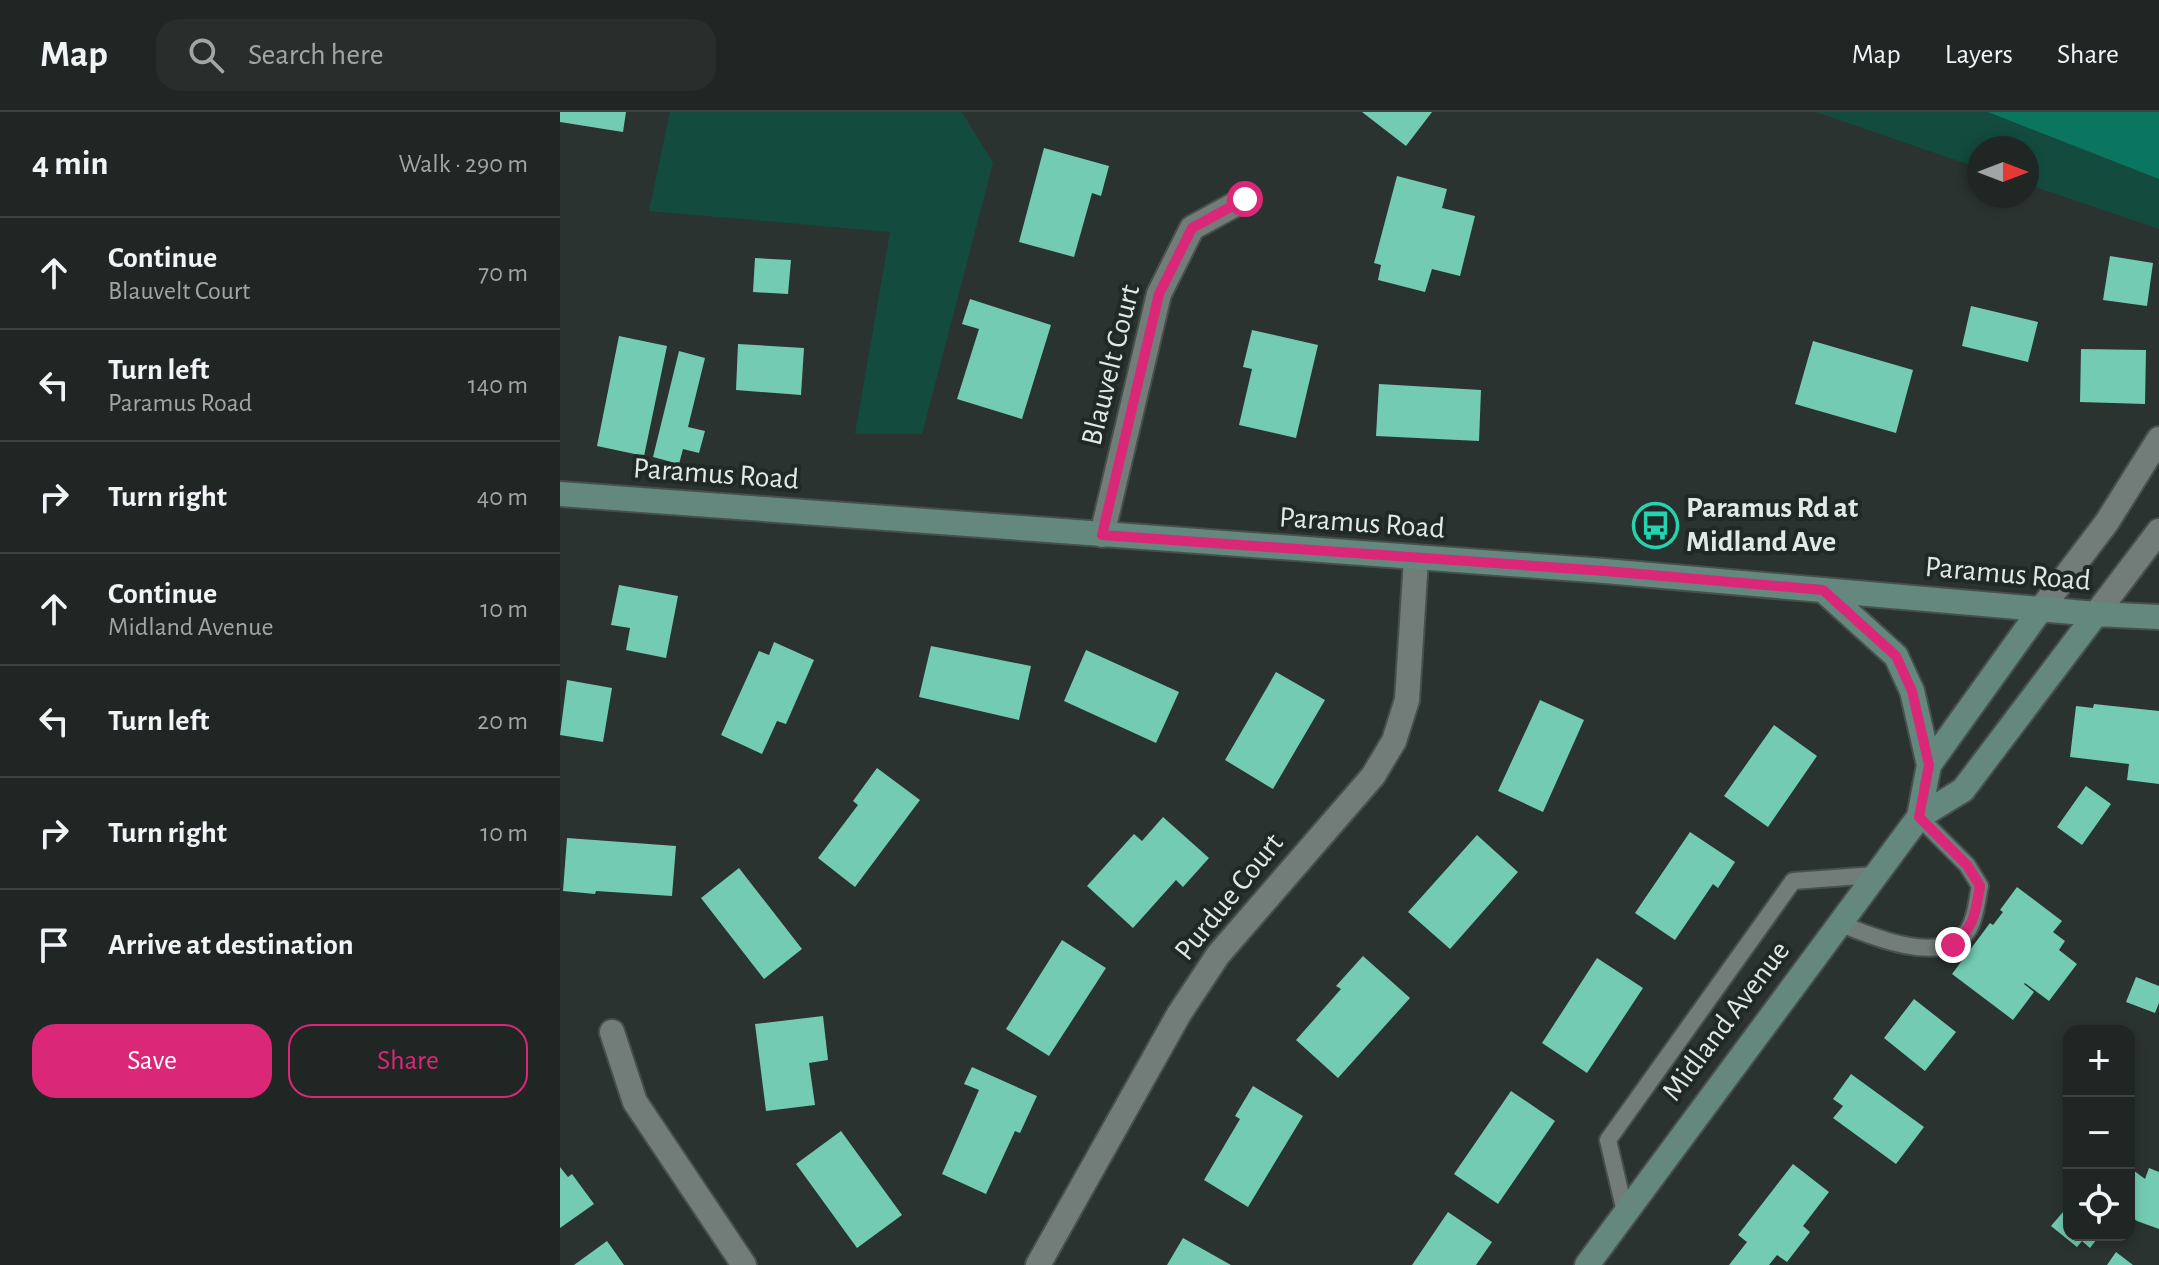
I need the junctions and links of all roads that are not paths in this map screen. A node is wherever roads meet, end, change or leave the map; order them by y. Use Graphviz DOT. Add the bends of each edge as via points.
graph roads {
  1 [pos="1245,199"];
  2 [pos="2159,439"];
  3 [pos="560,494"];
  4 [pos="2159,531"];
  5 [pos="1102,535"];
  6 [pos="1416,559"];
  7 [pos="1823,590"];
  8 [pos="2041,609"];
  9 [pos="2096,614"];
  10 [pos="2159,617"];
  11 [pos="1929,765"];
  12 [pos="1919,817"];
  13 [pos="1875,875"];
  14 [pos="1839,923"];
  15 [pos="612,1032"];
  16 [pos="1625,1212"];
  17 [pos="744,1265"];
  18 [pos="1038,1265"];
  19 [pos="1587,1265"];
  1 -- 5 [label="street, Blauvelt Court" via="1192,228 1159,294"];
  2 -- 8 [label="street" via="2107,522"];
  3 -- 5 [label="main road, Paramus Road"];
  4 -- 9 [label="street"];
  5 -- 6 [label="main road, Paramus Road"];
  6 -- 7 [label="main road, Paramus Road"];
  6 -- 18 [label="street, Purdue Court" via="1407,700 1394,741 1373,776 1218,955 1179,1014"];
  7 -- 8 [label="main road, Paramus Road"];
  7 -- 11 [label="main road" via="1896,656 1912,691"];
  8 -- 9 [label="main road, Paramus Road"];
  8 -- 11 [label="main road, Midland Avenue"];
  9 -- 10 [label="main road, Paramus Road"];
  9 -- 12 [label="main road, Midland Avenue" via="1963,790"];
  11 -- 12 [label="main road, Midland Avenue"];
  12 -- 13 [label="main road, Midland Avenue"];
  12 -- 14 [label="lane" via="1967,865 1980,886 1968,931 1953,945 1922,947 1890,944"];
  13 -- 14 [label="main road, Midland Avenue"];
  13 -- 16 [label="lane" via="1793,881 1608,1140"];
  14 -- 16 [label="main road, Midland Avenue"];
  15 -- 17 [label="street" via="635,1102"];
  16 -- 19 [label="main road, Midland Avenue"];
}
